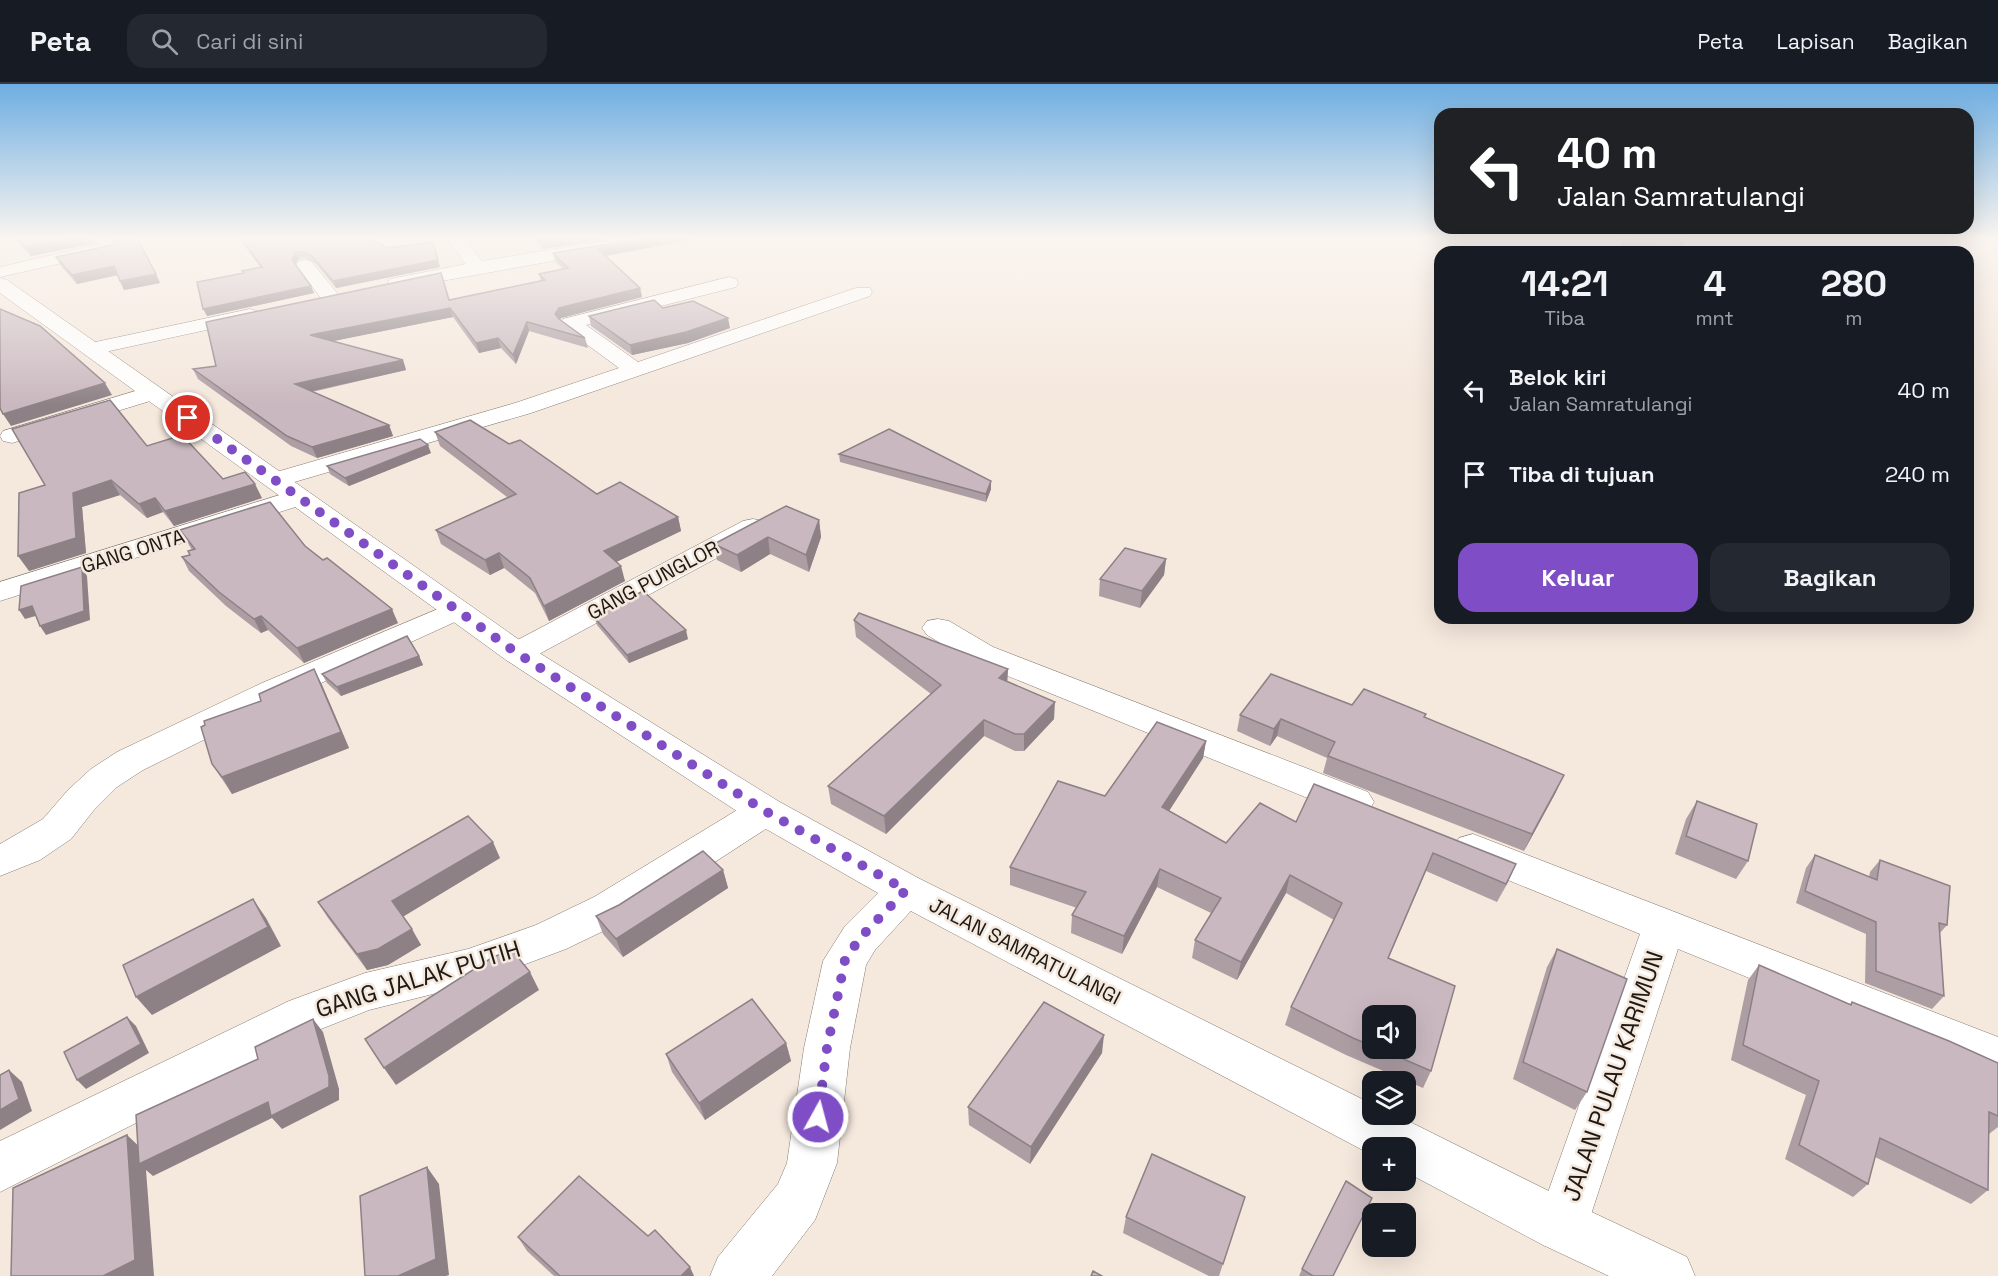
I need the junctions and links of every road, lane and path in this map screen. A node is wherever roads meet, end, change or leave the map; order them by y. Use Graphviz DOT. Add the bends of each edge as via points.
graph roads {
  1 [pos="16,294"];
  2 [pos="327,294"];
  3 [pos="346,294"];
  4 [pos="686,294"];
  5 [pos="858,294"];
  6 [pos="330,297"];
  7 [pos="308,302"];
  8 [pos="264,312"];
  9 [pos="92,349"];
  10 [pos="636,369"];
  11 [pos="153,393"];
  12 [pos="12,436"];
  13 [pos="275,480"];
  14 [pos="299,497"];
  15 [pos="779,513"];
  16 [pos="0,592"];
  17 [pos="457,610"];
  18 [pos="938,628"];
  19 [pos="517,653"];
  20 [pos="765,811"];
  21 [pos="1392,817"];
  22 [pos="1436,835"];
  23 [pos="0,861"];
  24 [pos="906,890"];
  25 [pos="1664,926"];
  26 [pos="1998,1058"];
  27 [pos="0,1167"];
  28 [pos="1562,1226"];
  29 [pos="737,1276"];
  30 [pos="1668,1276"];
  1 -- 9 [label="street, JALAN SAMRATULANGI"];
  2 -- 6 [label="street"];
  3 -- 6 [label="street"];
  4 -- 10 [label="street" via="570,322"];
  5 -- 10 [label="street"];
  6 -- 7 [label="street"];
  8 -- 9 [label="street"];
  9 -- 11 [label="street, JALAN SAMRATULANGI"];
  10 -- 13 [label="street" via="523,408"];
  11 -- 12 [label="street"];
  11 -- 13 [label="street, JALAN SAMRATULANGI"];
  13 -- 14 [label="street, JALAN SAMRATULANGI"];
  14 -- 16 [label="street, GANG ONTA"];
  14 -- 17 [label="street, JALAN SAMRATULANGI"];
  15 -- 19 [label="street, GANG PUNGLOR"];
  17 -- 19 [label="street, JALAN SAMRATULANGI"];
  17 -- 23 [label="street" via="274,691 130,761 104,778 57,829"];
  18 -- 21 [label="street" via="982,654"];
  19 -- 20 [label="street, JALAN SAMRATULANGI"];
  20 -- 24 [label="street, JALAN SAMRATULANGI"];
  20 -- 27 [label="street, GANG JALAK PUTIH" via="609,909 551,937 469,967 365,992 314,1011"];
  22 -- 25 [label="street"];
  24 -- 28 [label="street, JALAN SAMRATULANGI"];
  24 -- 29 [label="street" via="860,938 845,960 827,1048 812,1163 797,1202"];
  25 -- 26 [label="street"];
  25 -- 28 [label="street, JALAN PULAU KARIMUN"];
  28 -- 30 [label="street, JALAN SAMRATULANGI"];
}
